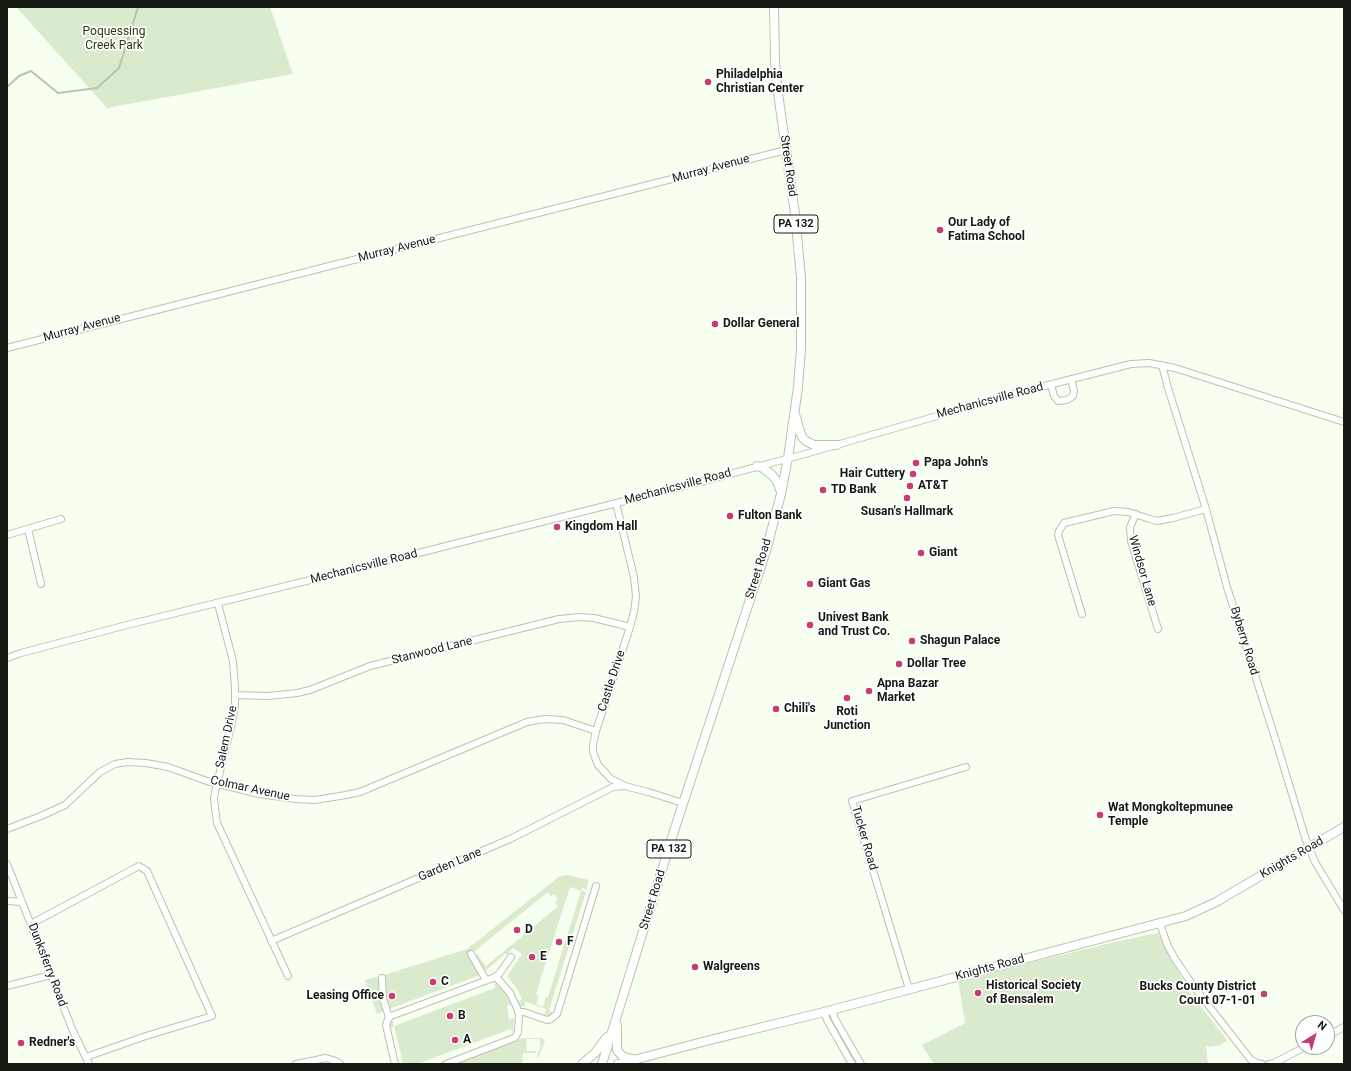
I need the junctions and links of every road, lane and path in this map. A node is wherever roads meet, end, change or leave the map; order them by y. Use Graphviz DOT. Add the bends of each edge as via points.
graph roads {
  1 [pos="774,7"];
  2 [pos="786,150"];
  3 [pos="7,348"];
  4 [pos="1162,365"];
  5 [pos="1071,379"];
  6 [pos="1051,384"];
  7 [pos="796,412"];
  8 [pos="1344,422"];
  9 [pos="837,444"];
  10 [pos="788,458"];
  11 [pos="757,466"];
  12 [pos="781,494"];
  13 [pos="616,503"];
  14 [pos="1206,509"];
  15 [pos="1136,514"];
  16 [pos="61,519"];
  17 [pos="28,529"];
  18 [pos="7,535"];
  19 [pos="41,584"];
  20 [pos="218,604"];
  21 [pos="1082,614"];
  22 [pos="630,627"];
  23 [pos="1158,629"];
  24 [pos="7,658"];
  25 [pos="235,695"];
  26 [pos="596,731"];
  27 [pos="966,767"];
  28 [pos="216,783"];
  29 [pos="625,786"];
  30 [pos="683,803"];
  31 [pos="1344,827"];
  32 [pos="7,829"];
  33 [pos="1309,848"];
  34 [pos="7,864"];
  35 [pos="596,886"];
  36 [pos="7,901"];
  37 [pos="22,902"];
  38 [pos="1344,910"];
  39 [pos="31,924"];
  40 [pos="1160,924"];
  41 [pos="271,941"];
  42 [pos="471,954"];
  43 [pos="511,957"];
  44 [pos="51,975"];
  45 [pos="288,976"];
  46 [pos="496,976"];
  47 [pos="382,978"];
  48 [pos="486,980"];
  49 [pos="7,986"];
  50 [pos="909,989"];
  51 [pos="828,1011"];
  52 [pos="518,1012"];
  53 [pos="617,1014"];
  54 [pos="389,1017"];
  55 [pos="614,1024"];
  56 [pos="1344,1027"];
  57 [pos="1335,1032"];
  58 [pos="1295,1052"];
  59 [pos="86,1057"];
  60 [pos="639,1059"];
  61 [pos="89,1064"];
  62 [pos="296,1064"];
  63 [pos="340,1064"];
  64 [pos="395,1064"];
  65 [pos="446,1064"];
  66 [pos="582,1064"];
  67 [pos="602,1064"];
  68 [pos="618,1064"];
  69 [pos="852,1064"];
  70 [pos="861,1064"];
  71 [pos="1262,1064"];
  72 [pos="1269,1064"];
  1 -- 2 [label="main road, Street Road / PA 132" via="775,62"];
  2 -- 3 [label="street, Murray Avenue"];
  2 -- 7 [label="main road, Street Road / PA 132" via="801,278 801,349"];
  4 -- 5 [label="street, Mechanicsville Road" via="1131,364"];
  4 -- 8 [label="street, Mechanicsville Road"];
  4 -- 14 [label="street, Byberry Road"];
  5 -- 6 [label="street, Mechanicsville Road"];
  5 -- 6 [label="street" via="1074,391 1073,396 1067,400 1058,400 1054,396"];
  6 -- 9 [label="street, Mechanicsville Road"];
  7 -- 9 [label="main road" via="802,438 814,445"];
  7 -- 10 [label="main road, Street Road / PA 132"];
  9 -- 10 [label="street, Mechanicsville Road"];
  10 -- 11 [label="street, Mechanicsville Road"];
  10 -- 12 [label="main road, Street Road / PA 132"];
  11 -- 12 [label="main road" via="772,475"];
  11 -- 13 [label="street, Mechanicsville Road"];
  12 -- 30 [label="main road, Street Road / PA 132" via="766,551"];
  13 -- 20 [label="street, Mechanicsville Road"];
  13 -- 22 [label="street, Castle Drive" via="636,585"];
  14 -- 15 [label="street" via="1157,521"];
  14 -- 33 [label="street, Byberry Road"];
  15 -- 21 [label="street" via="1122,510 1114,511 1064,523 1058,535"];
  15 -- 23 [label="street, Windsor Lane" via="1130,526 1131,541"];
  16 -- 17 [label="street"];
  17 -- 18 [label="street"];
  17 -- 19 [label="street"];
  20 -- 24 [label="street, Mechanicsville Road" via="64,641"];
  20 -- 25 [label="street, Salem Drive" via="233,660"];
  22 -- 25 [label="street, Stanwood Lane" via="594,618 559,619 370,666 310,690 268,696"];
  22 -- 26 [label="street, Castle Drive"];
  25 -- 28 [label="street, Salem Drive" via="232,722"];
  26 -- 28 [label="street, Colmar Avenue" via="563,720 527,722 360,792 325,799 295,799 259,794"];
  26 -- 29 [label="street, Castle Drive" via="593,752 598,765 611,779"];
  27 -- 50 [label="street, Tucker Road" via="852,801"];
  28 -- 32 [label="street, Colmar Avenue" via="146,763 134,761 115,764 100,772 65,805"];
  28 -- 41 [label="street, Salem Drive" via="214,799 217,823"];
  29 -- 30 [label="street, Castle Drive"];
  29 -- 41 [label="street, Garden Lane" via="613,787 510,839"];
  30 -- 53 [label="main road, Street Road / PA 132"];
  31 -- 33 [label="main road, Knights Road"];
  33 -- 38 [label="street, Byberry Road"];
  33 -- 40 [label="main road, Knights Road" via="1200,910"];
  34 -- 37 [label="street, Dunksferry Road"];
  35 -- 52 [label="street" via="557,1014 547,1020"];
  36 -- 37 [label="street"];
  37 -- 39 [label="street, Dunksferry Road"];
  39 -- 44 [label="street, Dunksferry Road"];
  39 -- 59 [label="street" via="140,866 146,871 212,1016"];
  40 -- 50 [label="main road, Knights Road"];
  40 -- 71 [label="street" via="1175,959 1194,987 1248,1056"];
  41 -- 45 [label="street, Salem Drive"];
  42 -- 48 [label="street"];
  43 -- 46 [label="street"];
  44 -- 49 [label="street"];
  44 -- 59 [label="street, Dunksferry Road"];
  46 -- 48 [label="street"];
  46 -- 52 [label="street" via="510,993"];
  47 -- 54 [label="street" via="383,999"];
  48 -- 54 [label="street"];
  50 -- 51 [label="main road, Knights Road"];
  51 -- 60 [label="main road, Knights Road"];
  51 -- 69 [label="street" via="827,1020"];
  51 -- 70 [label="street"];
  52 -- 65 [label="street" via="518,1032 514,1038"];
  53 -- 55 [label="main road, Street Road / PA 132"];
  53 -- 60 [label="main road" via="617,1050 623,1057"];
  54 -- 64 [label="street" via="386,1025"];
  55 -- 66 [label="main road" via="602,1046"];
  55 -- 67 [label="main road, Street Road / PA 132"];
  56 -- 57 [label="street"];
  58 -- 72 [label="street"];
  59 -- 61 [label="street, Dunksferry Road"];
  60 -- 68 [label="main road, Knights Road"];
  62 -- 63 [label="street" via="326,1058"];
}
